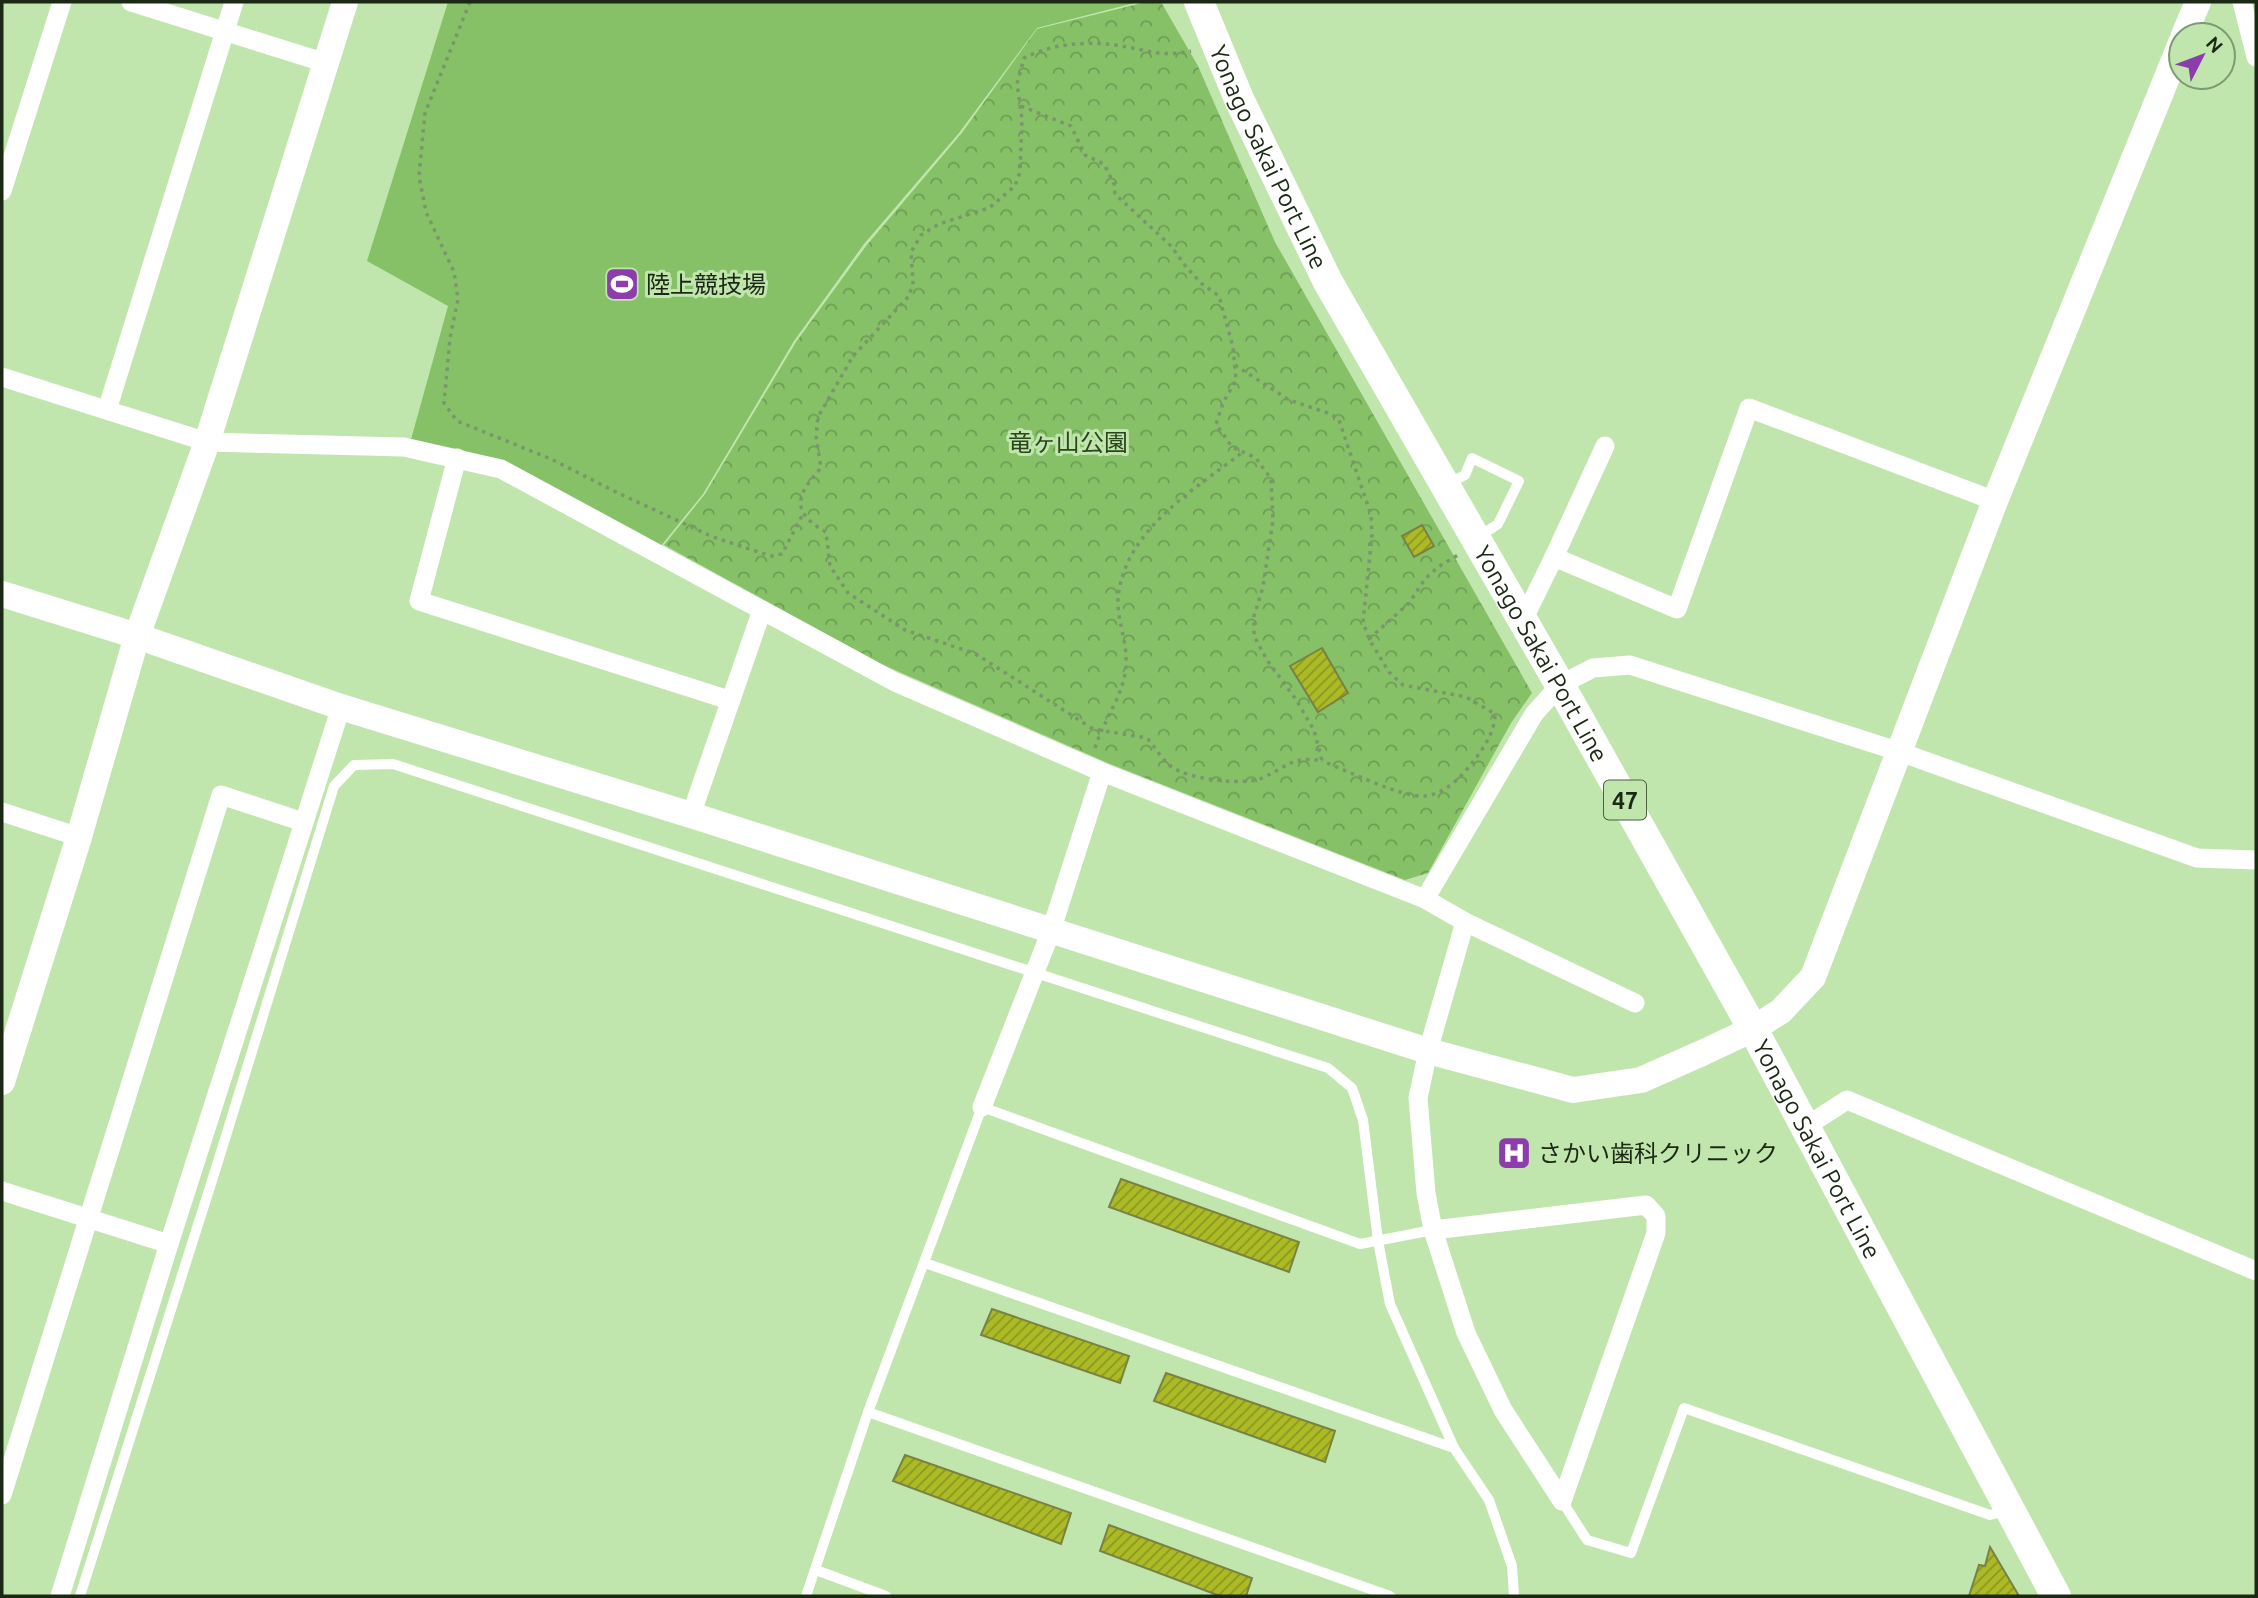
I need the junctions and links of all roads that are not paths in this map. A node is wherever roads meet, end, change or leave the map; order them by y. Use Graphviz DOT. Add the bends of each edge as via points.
graph roads {
  1 [pos="62,2"];
  2 [pos="131,2"];
  3 [pos="234,2"];
  4 [pos="345,2"];
  5 [pos="1199,2"];
  6 [pos="2198,2"];
  7 [pos="2242,2"];
  8 [pos="2190,21"];
  9 [pos="224,31"];
  10 [pos="2256,57"];
  11 [pos="326,63"];
  12 [pos="2167,77"];
  13 [pos="2,191"];
  14 [pos="2,377"];
  15 [pos="107,410"];
  16 [pos="207,442"];
  17 [pos="1605,446"];
  18 [pos="457,458"];
  19 [pos="1445,485"];
  20 [pos="1995,501"];
  21 [pos="1468,546"];
  22 [pos="1554,557"];
  23 [pos="2,594"];
  24 [pos="762,610"];
  25 [pos="1523,620"];
  26 [pos="137,636"];
  27 [pos="1560,685"];
  28 [pos="729,700"];
  29 [pos="341,707"];
  30 [pos="1897,751"];
  31 [pos="1094,769"];
  32 [pos="2,812"];
  33 [pos="691,815"];
  34 [pos="303,822"];
  35 [pos="79,837"];
  36 [pos="2256,860"];
  37 [pos="1425,899"];
  38 [pos="1465,922"];
  39 [pos="1051,931"];
  40 [pos="1035,973"];
  41 [pos="1635,1003"];
  42 [pos="1753,1029"];
  43 [pos="1428,1051"];
  44 [pos="2,1082"];
  45 [pos="982,1107"];
  46 [pos="1805,1127"];
  47 [pos="2,1191"];
  48 [pos="88,1218"];
  49 [pos="1433,1230"];
  50 [pos="1378,1241"];
  51 [pos="169,1244"];
  52 [pos="925,1262"];
  53 [pos="2256,1271"];
  54 [pos="869,1412"];
  55 [pos="1454,1448"];
  56 [pos="2,1495"];
  57 [pos="1562,1501"];
  58 [pos="2009,1510"];
  59 [pos="816,1570"];
  60 [pos="60,1596"];
  61 [pos="80,1596"];
  62 [pos="806,1596"];
  63 [pos="886,1596"];
  64 [pos="1390,1596"];
  65 [pos="1514,1596"];
  66 [pos="2056,1596"];
  1 -- 13 [label="street"];
  2 -- 9 [label="street"];
  3 -- 9 [label="street"];
  4 -- 11 [label="street"];
  5 -- 19 [label="main road, Yonago Sakai Port Line / 47" via="1239,99 1328,282"];
  6 -- 8 [label="street"];
  7 -- 10 [label="street"];
  9 -- 11 [label="street"];
  9 -- 15 [label="street"];
  11 -- 16 [label="street"];
  12 -- 20 [label="street"];
  14 -- 15 [label="street"];
  15 -- 16 [label="street"];
  16 -- 18 [label="street" via="404,447"];
  16 -- 26 [label="street"];
  17 -- 22 [label="street"];
  18 -- 24 [label="street" via="501,469"];
  18 -- 28 [label="street" via="419,601"];
  19 -- 21 [label="main road, Yonago Sakai Port Line / 47"];
  19 -- 21 [label="lane" via="1465,475 1472,458 1518,481 1498,524"];
  20 -- 22 [label="street" via="1749,408 1677,608"];
  20 -- 30 [label="street"];
  21 -- 25 [label="main road, Yonago Sakai Port Line / 47"];
  22 -- 25 [label="street"];
  23 -- 26 [label="street"];
  24 -- 28 [label="street"];
  24 -- 31 [label="street" via="895,682"];
  25 -- 27 [label="main road, Yonago Sakai Port Line / 47"];
  26 -- 29 [label="street"];
  26 -- 35 [label="street"];
  27 -- 30 [label="street" via="1593,668 1630,665"];
  27 -- 37 [label="street" via="1534,714"];
  27 -- 42 [label="main road, Yonago Sakai Port Line / 47"];
  28 -- 33 [label="street"];
  29 -- 33 [label="street"];
  29 -- 34 [label="street"];
  30 -- 36 [label="street" via="2197,858"];
  30 -- 42 [label="street" via="1813,977 1781,1011"];
  31 -- 37 [label="street"];
  31 -- 39 [label="street"];
  32 -- 35 [label="street"];
  33 -- 39 [label="street"];
  34 -- 48 [label="street" via="221,795"];
  34 -- 51 [label="street"];
  35 -- 44 [label="street"];
  37 -- 38 [label="street"];
  38 -- 41 [label="street"];
  38 -- 43 [label="street"];
  39 -- 40 [label="street"];
  39 -- 43 [label="street"];
  40 -- 45 [label="street"];
  40 -- 50 [label="lane" via="1328,1068 1352,1088 1363,1120"];
  40 -- 61 [label="lane" via="393,764 354,765 334,786"];
  42 -- 43 [label="street" via="1641,1080 1573,1090"];
  42 -- 46 [label="main road, Yonago Sakai Port Line / 47"];
  43 -- 49 [label="street" via="1418,1098"];
  45 -- 50 [label="lane" via="1360,1244"];
  45 -- 52 [label="lane"];
  46 -- 53 [label="street" via="1847,1100"];
  46 -- 58 [label="main road, Yonago Sakai Port Line / 47"];
  47 -- 48 [label="street"];
  48 -- 51 [label="street"];
  48 -- 56 [label="street"];
  49 -- 50 [label="lane"];
  49 -- 57 [label="street" via="1466,1333 1503,1410"];
  49 -- 57 [label="street" via="1646,1205 1656,1216 1656,1233"];
  50 -- 55 [label="lane" via="1390,1304"];
  51 -- 60 [label="street"];
  52 -- 54 [label="lane"];
  52 -- 55 [label="lane"];
  54 -- 59 [label="lane"];
  54 -- 64 [label="lane"];
  55 -- 65 [label="lane" via="1489,1500 1512,1566"];
  57 -- 58 [label="lane" via="1587,1540 1631,1553 1684,1408 1990,1516"];
  58 -- 66 [label="main road, Yonago Sakai Port Line / 47"];
  59 -- 62 [label="lane"];
  59 -- 63 [label="lane"];
}
